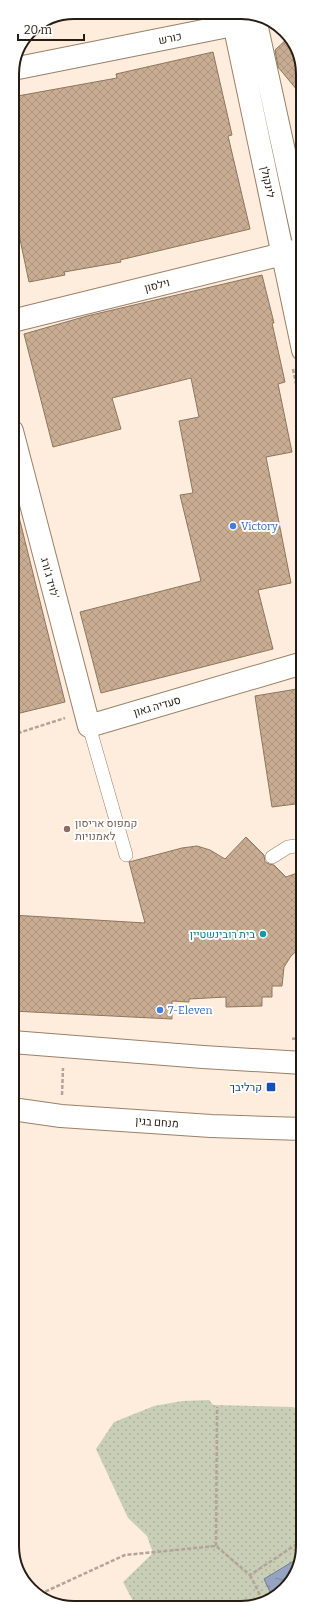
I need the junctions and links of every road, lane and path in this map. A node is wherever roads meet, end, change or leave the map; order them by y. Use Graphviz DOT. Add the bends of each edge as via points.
graph roads {
  1 [pos="233,20"];
  2 [pos="256,21"];
  3 [pos="19,68"];
  4 [pos="296,210"];
  5 [pos="293,252"];
  6 [pos="296,281"];
  7 [pos="19,319"];
  8 [pos="19,458"];
  9 [pos="296,665"];
  10 [pos="88,726"];
  11 [pos="19,732"];
  12 [pos="296,846"];
  13 [pos="126,855"];
  14 [pos="272,857"];
  15 [pos="19,1043"];
  16 [pos="64,1046"];
  17 [pos="296,1063"];
  18 [pos="19,1110"];
  19 [pos="61,1116"];
  20 [pos="296,1129"];
  21 [pos="217,1407"];
  22 [pos="296,1545"];
  23 [pos="216,1546"];
  24 [pos="250,1575"];
  25 [pos="44,1592"];
  26 [pos="261,1597"];
  1 -- 3 [label="street, כורש"];
  1 -- 5 [label="street, לינקולן"];
  2 -- 4 [label="street, לינקולן"];
  5 -- 6 [label="street, לינקולן"];
  5 -- 7 [label="street, וילסון"];
  8 -- 10 [label="street, לויד ג'ורג'"];
  9 -- 10 [label="street, סעדיה גאון"];
  10 -- 11 [label="path" via="67,718"];
  10 -- 13 [label="lane"];
  12 -- 14 [label="lane" via="288,847"];
  15 -- 16 [label="street"];
  16 -- 17 [label="street"];
  16 -- 19 [label="path"];
  18 -- 19 [label="street, מנחם בגין"];
  19 -- 20 [label="street, מנחם בגין"];
  21 -- 23 [label="path"];
  22 -- 24 [label="path"];
  23 -- 24 [label="path"];
  23 -- 25 [label="path" via="125,1555"];
  24 -- 26 [label="path"];
}
